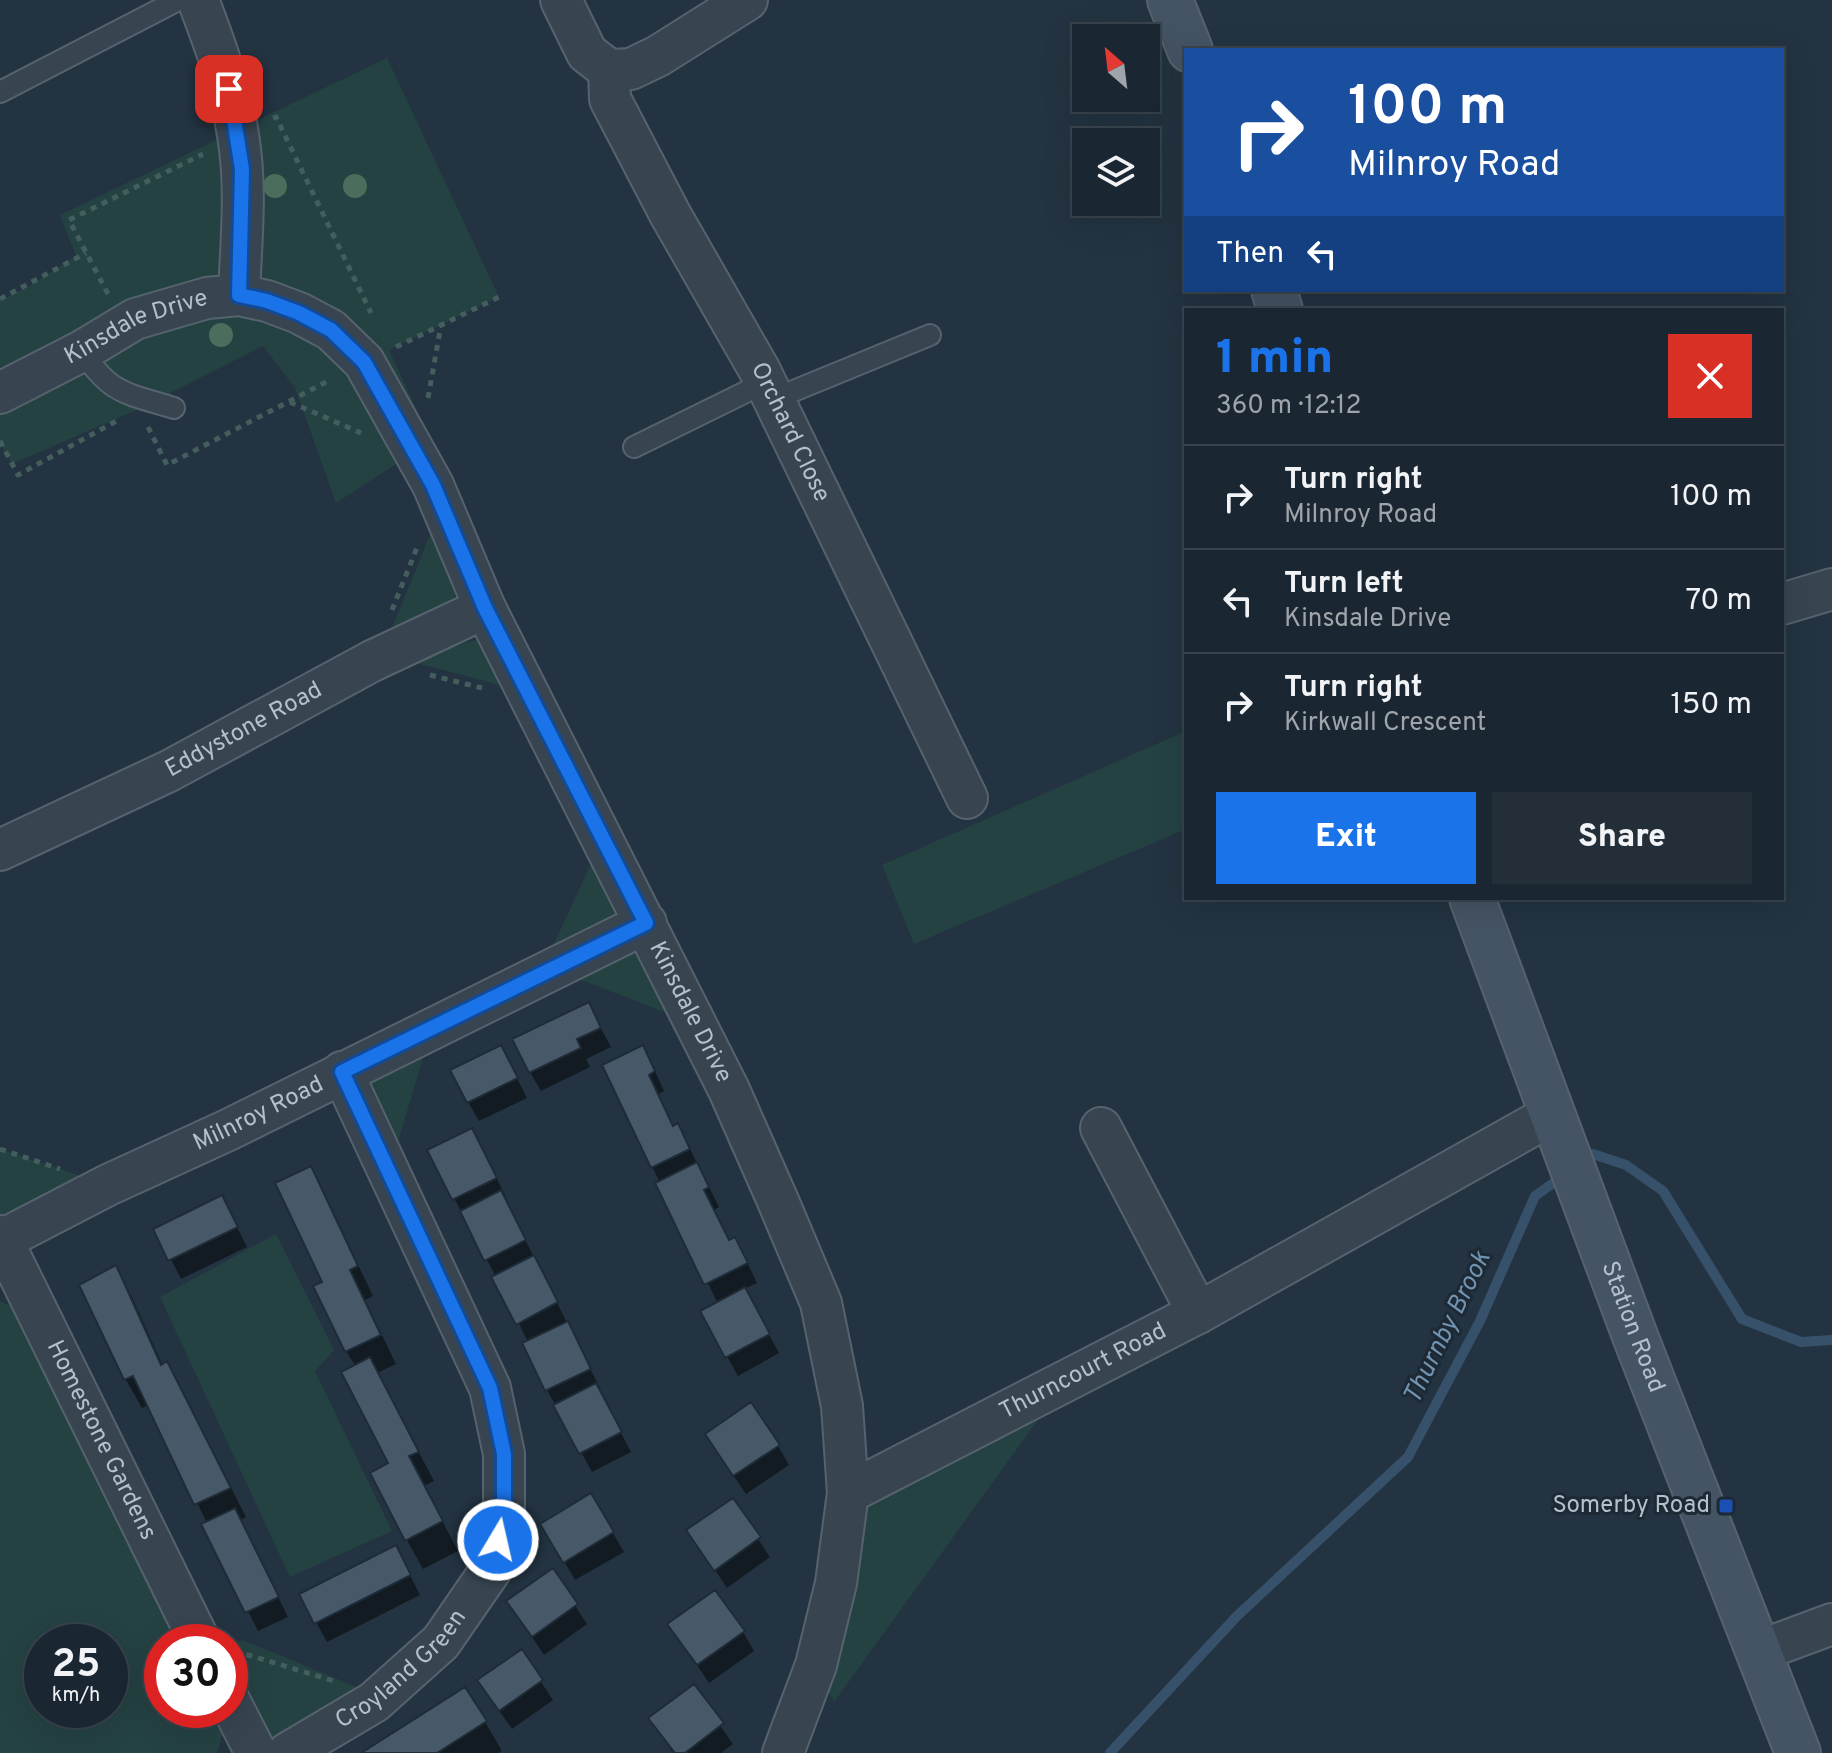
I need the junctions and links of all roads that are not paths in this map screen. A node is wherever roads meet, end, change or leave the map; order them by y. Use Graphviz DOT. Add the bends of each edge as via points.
graph roads {
  1 [pos="178,0"];
  2 [pos="198,0"];
  3 [pos="561,0"];
  4 [pos="747,0"];
  5 [pos="1170,0"];
  6 [pos="1189,48"];
  7 [pos="609,70"];
  8 [pos="0,92"];
  9 [pos="239,295"];
  10 [pos="930,335"];
  11 [pos="82,351"];
  12 [pos="770,390"];
  13 [pos="0,393"];
  14 [pos="174,408"];
  15 [pos="634,447"];
  16 [pos="1832,589"];
  17 [pos="1784,603"];
  18 [pos="485,608"];
  19 [pos="967,798"];
  20 [pos="0,850"];
  21 [pos="1473,900"];
  22 [pos="646,923"];
  23 [pos="342,1072"];
  24 [pos="1551,1115"];
  25 [pos="1101,1128"];
  26 [pos="1,1239"];
  27 [pos="1198,1313"];
  28 [pos="848,1493"];
  29 [pos="191,1624"];
  30 [pos="1832,1624"];
  31 [pos="1759,1651"];
  32 [pos="243,1728"];
  33 [pos="256,1753"];
  34 [pos="288,1753"];
  35 [pos="783,1753"];
  36 [pos="1798,1753"];
  1 -- 8 [label="lane"];
  2 -- 9 [label="street" via="239,136"];
  3 -- 7 [label="street" via="587,53"];
  4 -- 7 [label="street" via="658,56 631,69"];
  5 -- 6 [label="street"];
  7 -- 12 [label="street, Orchard Close" via="610,99"];
  9 -- 11 [label="street, Kinsdale Drive" via="172,306 135,319"];
  9 -- 18 [label="street, Kinsdale Drive" via="267,301 331,330 364,362 438,496"];
  10 -- 12 [label="lane"];
  11 -- 13 [label="street, Kinsdale Drive"];
  11 -- 14 [label="lane" via="104,381"];
  12 -- 15 [label="lane"];
  12 -- 19 [label="street, Orchard Close"];
  16 -- 17 [label="street"];
  18 -- 20 [label="street, Eddystone Road" via="372,661 169,771"];
  18 -- 22 [label="street, Kinsdale Drive"];
  21 -- 24 [label="street, Station Road"];
  22 -- 23 [label="street, Milnroy Road"];
  22 -- 28 [label="street, Kinsdale Drive" via="729,1090 821,1303 842,1406"];
  23 -- 26 [label="street, Milnroy Road"];
  23 -- 34 [label="street, Croyland Green" via="490,1388 504,1454 504,1513 492,1568 441,1642 374,1702"];
  24 -- 27 [label="street, Thurncourt Road"];
  24 -- 31 [label="street, Station Road"];
  25 -- 27 [label="street"];
  26 -- 29 [label="street, Homestone Gardens"];
  27 -- 28 [label="street, Thurncourt Road"];
  28 -- 35 [label="street" via="836,1583 816,1665"];
  30 -- 31 [label="street"];
  31 -- 36 [label="street, Station Road"];
  32 -- 33 [label="street"];
}
